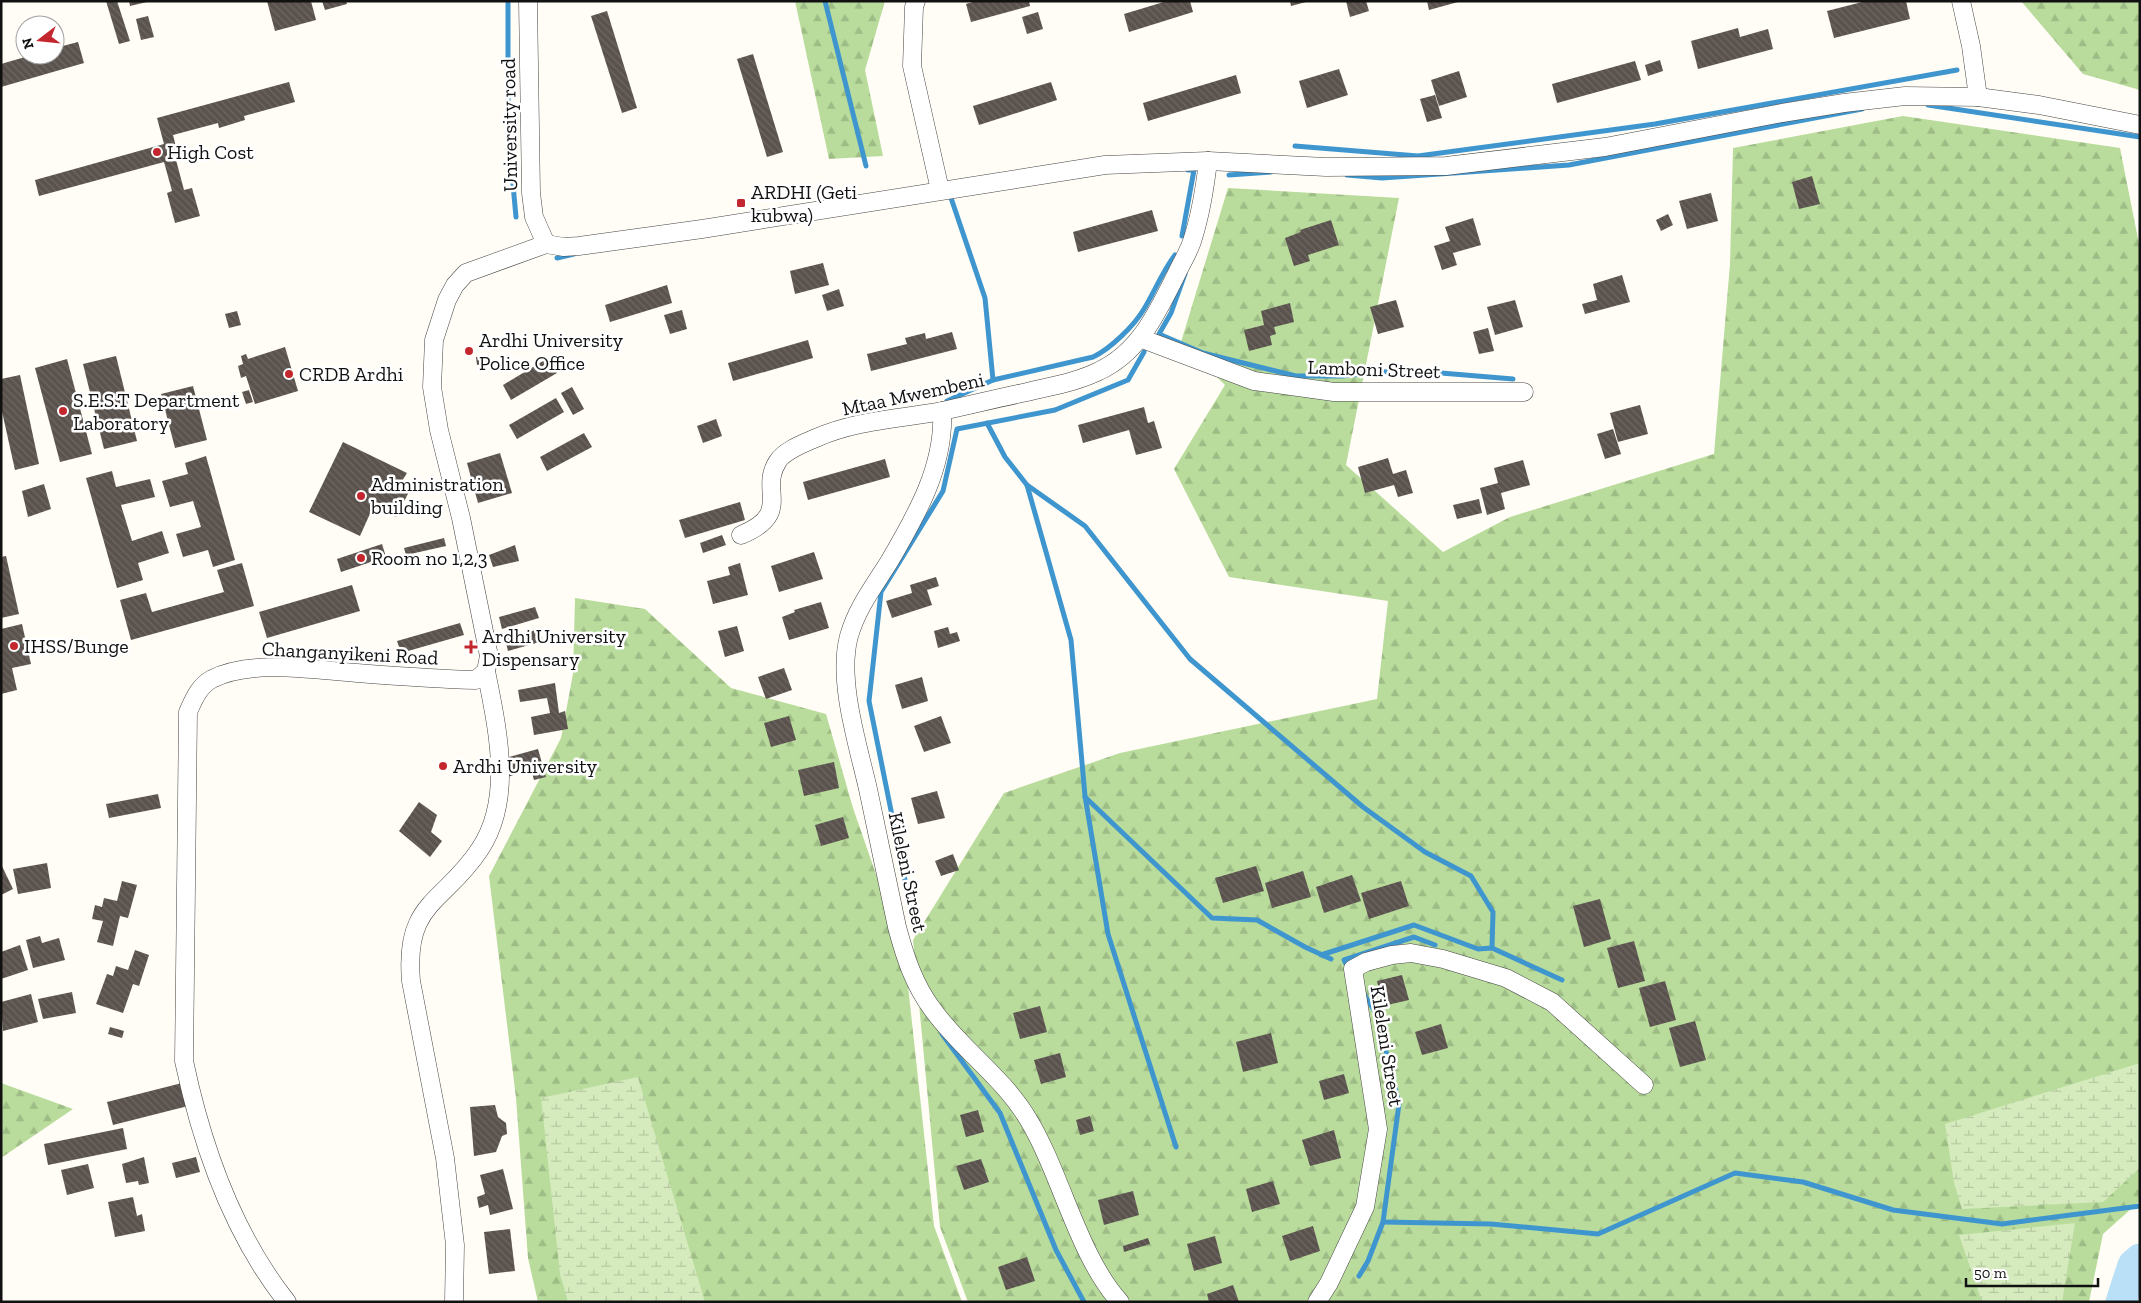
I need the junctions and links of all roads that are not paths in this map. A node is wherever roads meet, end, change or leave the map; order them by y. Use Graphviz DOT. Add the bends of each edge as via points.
graph roads {
  1 [pos="528,1"];
  2 [pos="916,1"];
  3 [pos="1961,1"];
  4 [pos="1978,97"];
  5 [pos="2140,125"];
  6 [pos="1208,160"];
  7 [pos="940,190"];
  8 [pos="546,244"];
  9 [pos="1140,338"];
  10 [pos="1524,392"];
  11 [pos="942,411"];
  12 [pos="741,534"];
  13 [pos="486,671"];
  14 [pos="1644,1084"];
  15 [pos="287,1302"];
  16 [pos="454,1302"];
  17 [pos="1120,1302"];
  18 [pos="1317,1302"];
  1 -- 8 [label="street, University road" via="531,193 534,217"];
  2 -- 7 [label="street" via="912,66"];
  3 -- 4 [label="street"];
  4 -- 5 [label="street"];
  4 -- 6 [label="street" via="1905,96 1844,102 1613,146 1446,166 1326,167"];
  6 -- 7 [label="street" via="1105,165"];
  6 -- 9 [label="street, Mtaa Mwembeni" via="1193,240 1156,316"];
  7 -- 8 [label="street" via="702,230 579,246"];
  8 -- 13 [label="street" via="466,273 447,300 434,340 432,387 489,656"];
  9 -- 10 [label="street, Lamboni Street" via="1254,381 1334,392"];
  9 -- 11 [label="street, Mtaa Mwembeni" via="1120,358 1100,371 1071,382"];
  11 -- 12 [label="street, Mtaa Mwembeni" via="870,421 817,437 789,452 778,460 773,471 772,506 767,518 755,529"];
  11 -- 17 [label="street, Kileleni Street" via="942,437 932,478 916,513 866,596 850,635 846,663 856,735 897,927 916,982 956,1038 1010,1092 1029,1119 1088,1249 1108,1288"];
  13 -- 15 [label="street, Changanyikeni Road" via="476,680 264,668 230,673 211,680 197,691 188,712 184,1061 190,1091 224,1191 256,1256"];
  13 -- 16 [label="street" via="500,756 494,817 481,849 424,910 412,933 409,958 445,1158 455,1245"];
  14 -- 18 [label="street, Kileleni Street" via="1552,1002 1506,978 1443,958 1411,953 1366,962 1353,969 1378,1129 1364,1207 1330,1283"];
}
